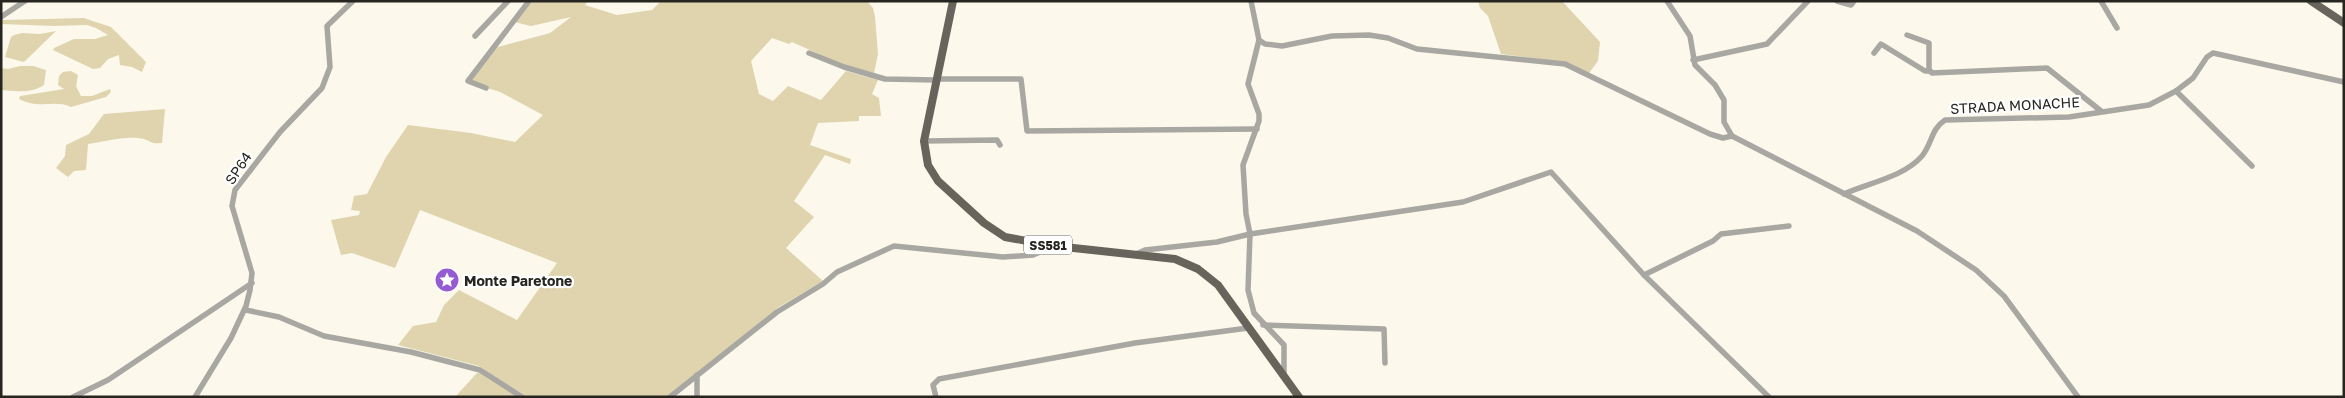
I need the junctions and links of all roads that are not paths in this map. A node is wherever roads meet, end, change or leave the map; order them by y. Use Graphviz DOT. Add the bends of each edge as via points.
graph roads {
  1 [pos="25,1"];
  2 [pos="353,1"];
  3 [pos="508,1"];
  4 [pos="529,1"];
  5 [pos="953,1"];
  6 [pos="1251,1"];
  7 [pos="1667,1"];
  8 [pos="1808,1"];
  9 [pos="1837,1"];
  10 [pos="1854,1"];
  11 [pos="2101,1"];
  12 [pos="2312,1"];
  13 [pos="1,17"];
  14 [pos="2344,23"];
  15 [pos="2117,28"];
  16 [pos="1907,35"];
  17 [pos="475,36"];
  18 [pos="1259,40"];
  19 [pos="809,53"];
  20 [pos="1874,53"];
  21 [pos="1693,60"];
  22 [pos="1930,71"];
  23 [pos="936,79"];
  24 [pos="2344,82"];
  25 [pos="486,88"];
  26 [pos="2176,91"];
  27 [pos="2101,111"];
  28 [pos="1257,129"];
  29 [pos="1732,136"];
  30 [pos="924,141"];
  31 [pos="1000,145"];
  32 [pos="2252,166"];
  33 [pos="1844,194"];
  34 [pos="1789,226"];
  35 [pos="1250,234"];
  36 [pos="1055,246"];
  37 [pos="1136,254"];
  38 [pos="1644,275"];
  39 [pos="252,283"];
  40 [pos="246,310"];
  41 [pos="1263,325"];
  42 [pos="1248,328"];
  43 [pos="1385,363"];
  44 [pos="1284,374"];
  45 [pos="697,375"];
  46 [pos="73,397"];
  47 [pos="194,397"];
  48 [pos="522,397"];
  49 [pos="670,397"];
  50 [pos="697,397"];
  51 [pos="936,397"];
  52 [pos="1300,397"];
  53 [pos="1769,397"];
  54 [pos="2078,397"];
  1 -- 13 [label="street"];
  2 -- 39 [label="street, SP64 / SP64" via="327,26 330,67 322,88 280,132 235,190 232,206 251,268"];
  3 -- 17 [label="street"];
  4 -- 25 [label="street" via="468,80"];
  5 -- 23 [label="main road, SS581"];
  6 -- 18 [label="street"];
  7 -- 21 [label="street" via="1690,36"];
  8 -- 21 [label="street" via="1767,44"];
  9 -- 10 [label="street" via="1851,5"];
  11 -- 15 [label="street"];
  12 -- 14 [label="main road"];
  16 -- 22 [label="street" via="1929,43"];
  18 -- 28 [label="street" via="1248,83 1259,114"];
  18 -- 29 [label="street" via="1268,45 1283,45 1328,37 1370,35 1418,49 1566,64 1710,134 1723,138"];
  19 -- 23 [label="street" via="884,79"];
  20 -- 22 [label="street" via="1882,44"];
  21 -- 29 [label="street" via="1701,73 1716,85 1724,100 1724,122"];
  22 -- 27 [label="street" via="2047,68"];
  23 -- 28 [label="street" via="1021,79 1027,131"];
  23 -- 30 [label="main road, SS581"];
  24 -- 26 [label="street, STRADA MONACHE" via="2214,54 2207,57 2193,78"];
  26 -- 27 [label="street, STRADA MONACHE" via="2149,106"];
  26 -- 32 [label="street"];
  27 -- 33 [label="street, STRADA MONACHE" via="2069,117 1945,120 1935,126 1924,154 1918,160 1888,178"];
  28 -- 35 [label="street" via="1244,165"];
  29 -- 33 [label="street"];
  30 -- 31 [label="street" via="997,140"];
  30 -- 36 [label="main road, SS581" via="932,173 984,222 1005,237"];
  33 -- 54 [label="street" via="1917,231 1976,270 2004,296"];
  34 -- 38 [label="street" via="1721,234"];
  35 -- 37 [label="street"];
  35 -- 38 [label="street" via="1463,202 1551,172"];
  35 -- 41 [label="street" via="1249,300"];
  36 -- 37 [label="main road, SS581"];
  36 -- 45 [label="street" via="1033,255 1003,257 894,246 838,272 777,312"];
  37 -- 42 [label="main road, SS581" via="1175,259 1205,272"];
  38 -- 53 [label="street"];
  39 -- 40 [label="street, SP64 / SP64"];
  39 -- 46 [label="street" via="108,380"];
  40 -- 47 [label="street, SP64 / SP64"];
  40 -- 48 [label="street" via="278,317 324,336 411,352 474,368"];
  41 -- 43 [label="street" via="1384,329"];
  41 -- 44 [label="street" via="1284,345"];
  42 -- 44 [label="main road, SS581"];
  42 -- 51 [label="street" via="1135,342 939,379 932,385"];
  44 -- 52 [label="main road, SS581"];
  45 -- 49 [label="street"];
  45 -- 50 [label="street"];
}
